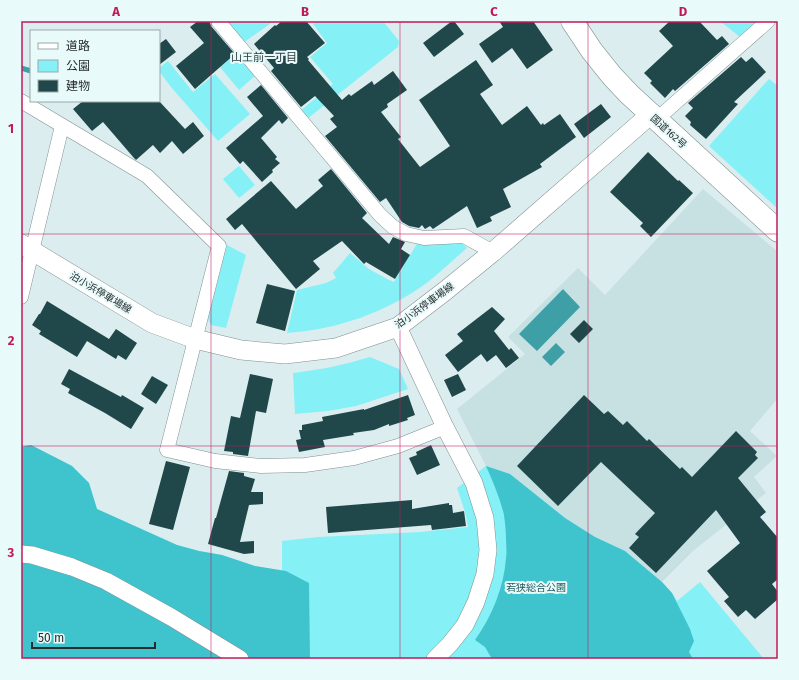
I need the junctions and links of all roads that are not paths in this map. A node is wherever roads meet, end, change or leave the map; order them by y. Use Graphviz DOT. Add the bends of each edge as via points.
graph roads {
  1 [pos="218,21"];
  2 [pos="572,21"];
  3 [pos="768,21"];
  4 [pos="21,101"];
  5 [pos="654,117"];
  6 [pos="62,126"];
  7 [pos="778,231"];
  8 [pos="26,247"];
  9 [pos="493,252"];
  10 [pos="21,297"];
  11 [pos="398,327"];
  12 [pos="195,339"];
  13 [pos="445,427"];
  14 [pos="21,554"];
  15 [pos="240,659"];
  16 [pos="435,659"];
  1 -- 9 [label="street" via="377,211 393,226 406,234 424,238 464,236"];
  2 -- 5 [label="highway, 国道162号" via="612,76"];
  3 -- 5 [label="street"];
  4 -- 6 [label="street"];
  5 -- 7 [label="highway, 国道162号"];
  5 -- 9 [label="main road, 泊小浜停車場線"];
  6 -- 8 [label="street"];
  6 -- 12 [label="street" via="147,176 219,246"];
  8 -- 10 [label="street"];
  8 -- 12 [label="main road, 泊小浜停車場線" via="152,323"];
  9 -- 11 [label="main road, 泊小浜停車場線"];
  11 -- 12 [label="main road, 泊小浜停車場線" via="336,348 285,354 241,350"];
  11 -- 13 [label="street"];
  12 -- 13 [label="street" via="167,450 215,461 261,466 306,465 354,458 398,446"];
  13 -- 16 [label="street" via="474,483 485,518 488,550 485,574 465,625"];
  14 -- 15 [label="street" via="72,567 106,582 171,617"];
}
